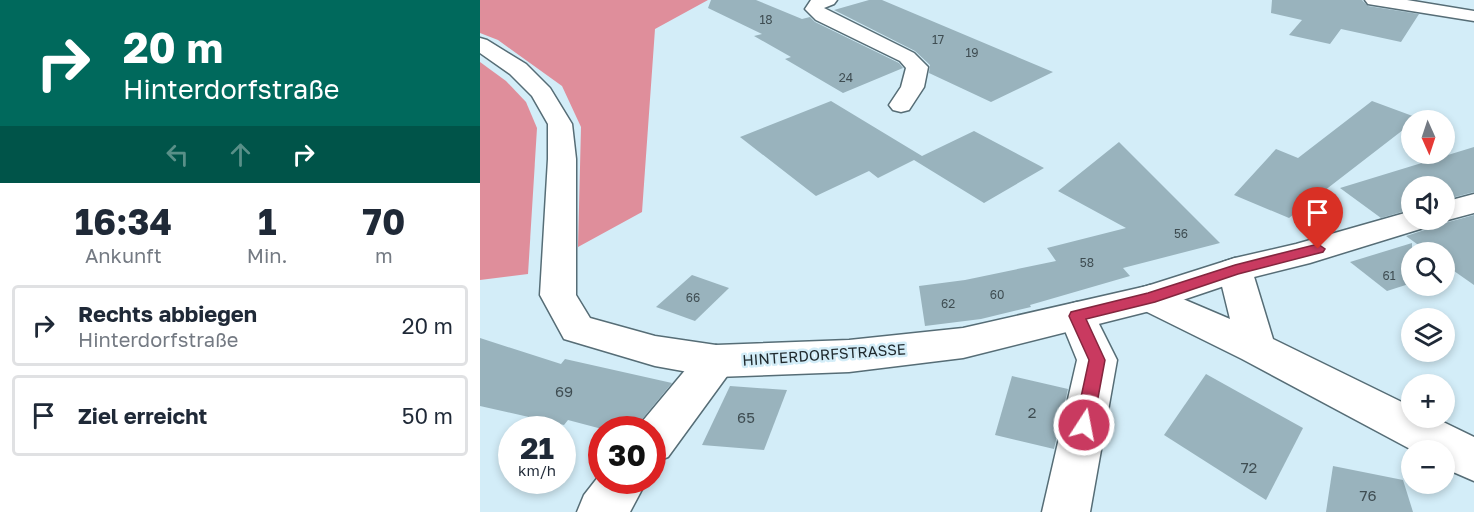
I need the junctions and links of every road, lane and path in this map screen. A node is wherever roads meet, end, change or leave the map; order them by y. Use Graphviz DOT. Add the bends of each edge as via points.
graph roads {
  1 [pos="828,0"];
  2 [pos="1374,0"];
  3 [pos="1474,16"];
  4 [pos="480,44"];
  5 [pos="901,105"];
  6 [pos="1474,203"];
  7 [pos="1455,209"];
  8 [pos="1401,224"];
  9 [pos="1235,270"];
  10 [pos="1150,298"];
  11 [pos="1077,316"];
  12 [pos="1256,348"];
  13 [pos="716,361"];
  14 [pos="666,425"];
  15 [pos="1474,460"];
  16 [pos="614,494"];
  17 [pos="601,512"];
  18 [pos="1066,512"];
  1 -- 5 [label="street" via="814,9 907,57 917,67 913,90"];
  2 -- 3 [label="street"];
  4 -- 13 [label="street, HINTERDORFSTRASSE" via="518,69 542,93 560,124 558,295 577,329 655,351"];
  6 -- 7 [label="street"];
  8 -- 9 [label="street, HINTERDORFSTRASSE"];
  9 -- 10 [label="street, HINTERDORFSTRASSE"];
  9 -- 12 [label="street"];
  10 -- 11 [label="street, HINTERDORFSTRASSE"];
  10 -- 12 [label="street"];
  11 -- 13 [label="street, HINTERDORFSTRASSE" via="963,343 849,356"];
  11 -- 18 [label="street" via="1097,360"];
  12 -- 15 [label="street"];
  13 -- 14 [label="street"];
  16 -- 17 [label="street"];
}
